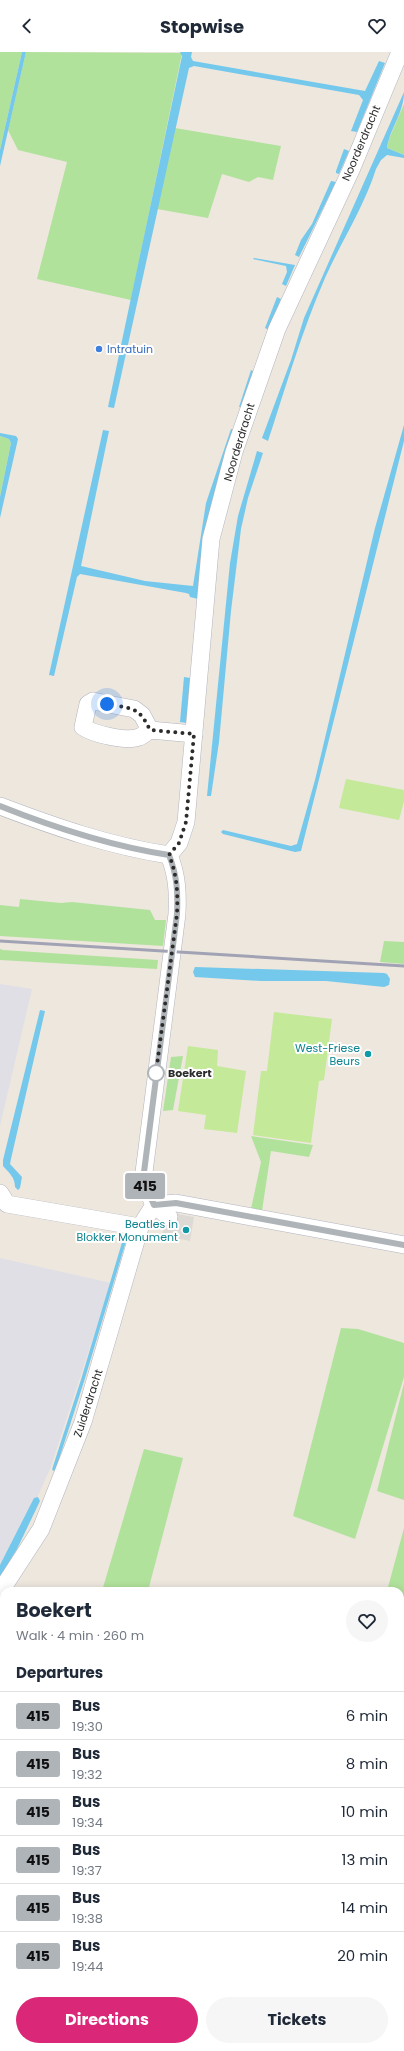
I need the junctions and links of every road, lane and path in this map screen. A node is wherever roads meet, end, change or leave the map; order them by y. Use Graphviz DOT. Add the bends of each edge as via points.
graph roads {
  1 [pos="400,52"];
  2 [pos="150,730"];
  3 [pos="194,734"];
  4 [pos="0,806"];
  5 [pos="169,855"];
  6 [pos="0,1194"];
  7 [pos="154,1205"];
  8 [pos="169,1217"];
  9 [pos="140,1227"];
  10 [pos="404,1245"];
  11 [pos="3,1587"];
  1 -- 3 [label="street, Noorderdracht" via="350,170 277,329 234,452 211,540"];
  2 -- 3 [label="street"];
  3 -- 5 [label="street, Noorderdracht" via="186,822 179,843"];
  4 -- 5 [label="street" via="69,832"];
  5 -- 7 [label="street" via="178,887 177,914 143,1180"];
  6 -- 9 [label="street" via="7,1204"];
  7 -- 8 [label="street"];
  7 -- 9 [label="street, Zuiderdracht"];
  7 -- 10 [label="street" via="176,1203"];
  9 -- 11 [label="street, Zuiderdracht" via="83,1422 41,1529"];
}
